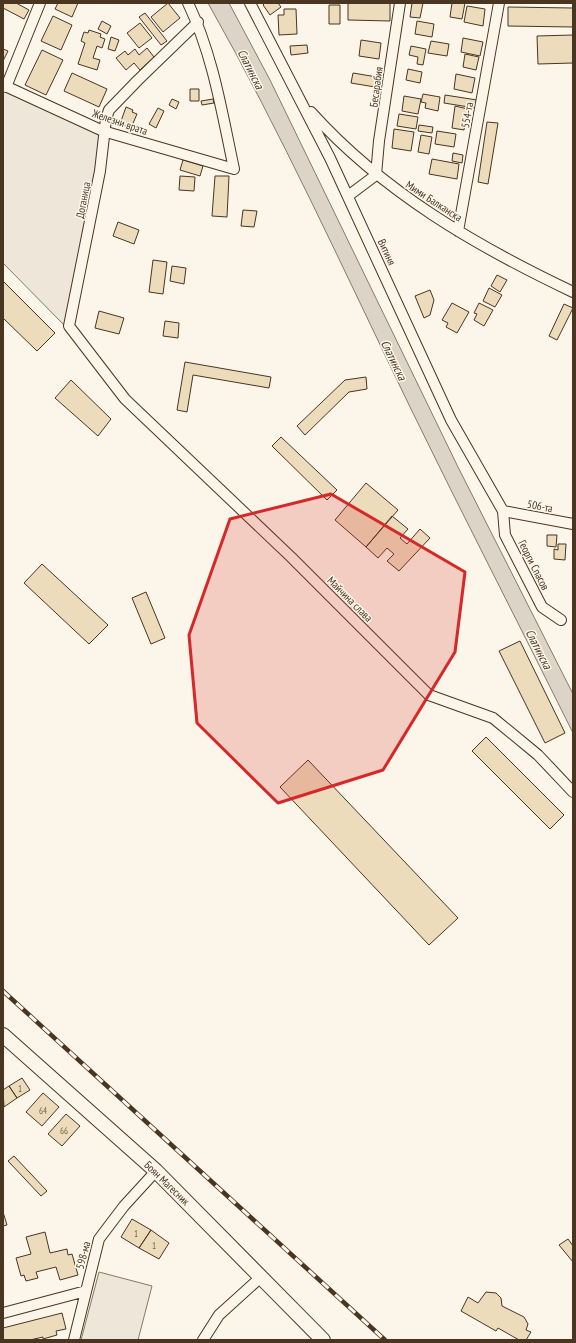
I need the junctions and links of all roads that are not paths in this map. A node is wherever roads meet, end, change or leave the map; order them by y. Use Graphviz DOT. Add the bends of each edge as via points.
graph roads {
  1 [pos="40,3"];
  2 [pos="188,3"];
  3 [pos="250,3"];
  4 [pos="400,3"];
  5 [pos="499,3"];
  6 [pos="198,22"];
  7 [pos="4,86"];
  8 [pos="302,102"];
  9 [pos="103,131"];
  10 [pos="376,175"];
  11 [pos="348,196"];
  12 [pos="458,231"];
  13 [pos="573,292"];
  14 [pos="125,399"];
  15 [pos="503,511"];
  16 [pos="573,524"];
  17 [pos="561,620"];
  18 [pos="573,792"];
  19 [pos="3,1035"];
  20 [pos="156,1171"];
  21 [pos="261,1277"];
  22 [pos="86,1291"];
  23 [pos="3,1313"];
  24 [pos="74,1340"];
  25 [pos="203,1340"];
  26 [pos="323,1340"];
  1 -- 7 [label="street"];
  2 -- 6 [label="street"];
  3 -- 8 [label="street, Витиня"];
  4 -- 10 [label="street, Бесарабия"];
  5 -- 12 [label="street, 554-та"];
  6 -- 9 [label="street, Доганица" via="109,110"];
  6 -- 9 [label="street, Железни врата" via="211,63 234,169"];
  7 -- 9 [label="street, Железни врата"];
  8 -- 10 [label="street, Мими Балканска"];
  8 -- 11 [label="street, Витиня"];
  9 -- 14 [label="street, Доганица" via="100,171 69,326"];
  10 -- 11 [label="street"];
  10 -- 12 [label="street, Мими Балканска"];
  11 -- 15 [label="street, Витиня" via="451,420"];
  12 -- 13 [label="street, Мими Балканска"];
  14 -- 18 [label="street, Майчина слава" via="291,557 429,694 493,718 538,756"];
  15 -- 16 [label="street, 506-та"];
  15 -- 17 [label="street, Георги Спасов" via="505,535 542,607"];
  19 -- 20 [label="street, Боян Магесник"];
  20 -- 21 [label="street, Боян Магесник"];
  20 -- 22 [label="street, 598-ма" via="124,1206 99,1239"];
  21 -- 25 [label="street" via="219,1315"];
  21 -- 26 [label="street, Боян Магесник"];
  22 -- 23 [label="street"];
  22 -- 24 [label="street, 598-ма"];
}
